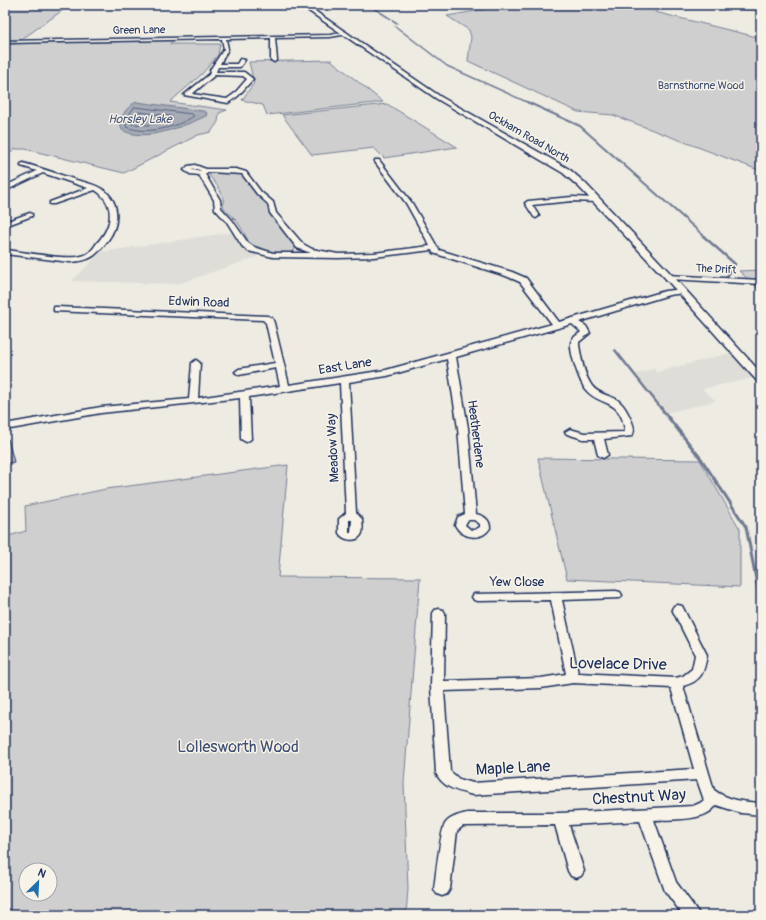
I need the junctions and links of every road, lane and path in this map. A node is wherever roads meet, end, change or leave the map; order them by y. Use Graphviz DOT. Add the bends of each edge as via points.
graph roads {
  1 [pos="303,5"];
  2 [pos="346,33"];
  3 [pos="273,37"];
  4 [pos="224,38"];
  5 [pos="5,42"];
  6 [pos="242,60"];
  7 [pos="274,60"];
  8 [pos="217,65"];
  9 [pos="214,73"];
  10 [pos="377,161"];
  11 [pos="23,165"];
  12 [pos="43,171"];
  13 [pos="5,188"];
  14 [pos="95,188"];
  15 [pos="596,200"];
  16 [pos="52,203"];
  17 [pos="30,215"];
  18 [pos="536,216"];
  19 [pos="5,224"];
  20 [pos="300,246"];
  21 [pos="433,248"];
  22 [pos="5,252"];
  23 [pos="290,255"];
  24 [pos="338,256"];
  25 [pos="670,277"];
  26 [pos="761,282"];
  27 [pos="681,291"];
  28 [pos="57,309"];
  29 [pos="572,322"];
  30 [pos="557,325"];
  31 [pos="451,355"];
  32 [pos="196,363"];
  33 [pos="280,365"];
  34 [pos="239,372"];
  35 [pos="761,379"];
  36 [pos="344,380"];
  37 [pos="284,388"];
  38 [pos="244,394"];
  39 [pos="193,401"];
  40 [pos="5,427"];
  41 [pos="570,432"];
  42 [pos="598,436"];
  43 [pos="246,439"];
  44 [pos="603,455"];
  45 [pos="351,515"];
  46 [pos="471,517"];
  47 [pos="616,595"];
  48 [pos="478,597"];
  49 [pos="556,597"];
  50 [pos="678,609"];
  51 [pos="439,613"];
  52 [pos="573,678"];
  53 [pos="676,683"];
  54 [pos="437,686"];
  55 [pos="702,774"];
  56 [pos="712,797"];
  57 [pos="761,809"];
  58 [pos="645,816"];
  59 [pos="560,819"];
  60 [pos="576,871"];
  61 [pos="442,889"];
  62 [pos="692,915"];
  1 -- 2 [label="main road, Ockham Road North"];
  2 -- 3 [label="street, Green Lane" via="330,36"];
  2 -- 15 [label="main road, Ockham Road North" via="439,98 566,171"];
  3 -- 4 [label="street, Green Lane"];
  3 -- 7 [label="street"];
  4 -- 5 [label="street, Green Lane"];
  4 -- 8 [label="street" via="226,49"];
  6 -- 8 [label="street" via="238,66"];
  8 -- 9 [label="street"];
  9 -- 9 [label="street" via="187,96 228,101 250,79 244,74"];
  10 -- 21 [label="street" via="412,207"];
  11 -- 12 [label="street"];
  12 -- 13 [label="street"];
  12 -- 14 [label="street"];
  14 -- 16 [label="street"];
  14 -- 22 [label="street" via="110,200 114,216 108,234 90,256 71,260"];
  15 -- 18 [label="street" via="572,199 528,203"];
  15 -- 25 [label="main road, Ockham Road North"];
  17 -- 19 [label="street"];
  20 -- 23 [label="street" via="301,252"];
  20 -- 23 [label="street" via="273,213 271,203 259,193 244,173 202,172 217,200 218,209 248,247 263,253"];
  20 -- 24 [label="street" via="310,251"];
  21 -- 24 [label="street"];
  21 -- 30 [label="street" via="443,254 523,280"];
  23 -- 24 [label="street"];
  25 -- 26 [label="street, The Drift"];
  25 -- 27 [label="main road, Ockham Road North"];
  27 -- 29 [label="street, East Lane"];
  27 -- 35 [label="main road, Ockham Road North"];
  28 -- 33 [label="street, Edwin Road" via="265,318 269,320"];
  29 -- 30 [label="street, East Lane"];
  29 -- 42 [label="street" via="583,328 586,333 575,341 574,348 588,386 595,393 619,404 629,427 629,434"];
  30 -- 31 [label="street, East Lane"];
  31 -- 36 [label="street, East Lane" via="387,373"];
  31 -- 46 [label="street, Heatherdene"];
  32 -- 39 [label="street"];
  33 -- 34 [label="street"];
  33 -- 37 [label="street, Edwin Road"];
  36 -- 37 [label="street, East Lane"];
  36 -- 45 [label="street, Meadow Way"];
  37 -- 38 [label="street, East Lane"];
  38 -- 39 [label="street, East Lane"];
  38 -- 43 [label="street"];
  39 -- 40 [label="street, East Lane" via="101,410"];
  41 -- 42 [label="street" via="583,436"];
  42 -- 44 [label="street"];
  47 -- 49 [label="street, Yew Close"];
  48 -- 49 [label="street, Yew Close"];
  49 -- 52 [label="street, Yew Close"];
  50 -- 53 [label="street" via="701,654 698,671 688,680"];
  51 -- 54 [label="street, Maple Lane"];
  52 -- 53 [label="street, Lovelace Drive"];
  52 -- 54 [label="street, Lovelace Drive" via="541,683"];
  53 -- 55 [label="street, Lovelace Drive"];
  54 -- 55 [label="street, Maple Lane" via="443,773 456,784 473,789"];
  55 -- 56 [label="street, Lovelace Drive" via="708,793"];
  56 -- 57 [label="street" via="746,808"];
  56 -- 58 [label="street, Chestnut Way" via="706,809"];
  58 -- 59 [label="street, Chestnut Way"];
  58 -- 62 [label="street" via="670,886"];
  59 -- 60 [label="street"];
  59 -- 61 [label="street, Chestnut Way" via="467,818 454,823 448,839"];
}
